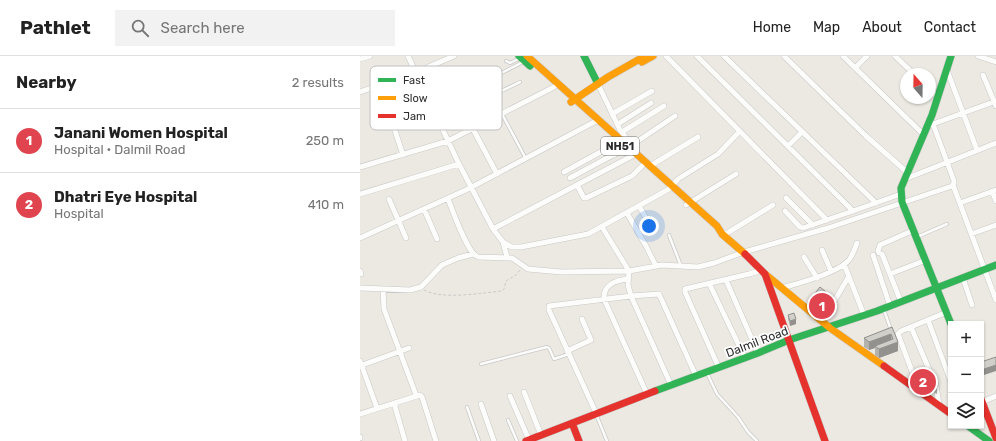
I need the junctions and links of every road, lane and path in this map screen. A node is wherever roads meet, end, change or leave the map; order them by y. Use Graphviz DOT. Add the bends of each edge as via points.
graph roads {
  1 [pos="370,56"];
  2 [pos="408,56"];
  3 [pos="454,56"];
  4 [pos="584,56"];
  5 [pos="645,56"];
  6 [pos="653,56"];
  7 [pos="666,56"];
  8 [pos="697,56"];
  9 [pos="724,56"];
  10 [pos="784,56"];
  11 [pos="843,56"];
  12 [pos="867,56"];
  13 [pos="895,56"];
  14 [pos="978,56"];
  15 [pos="950,57"];
  16 [pos="442,58"];
  17 [pos="523,58"];
  18 [pos="360,59"];
  19 [pos="506,61"];
  20 [pos="996,62"];
  21 [pos="413,66"];
  22 [pos="429,66"];
  23 [pos="855,68"];
  24 [pos="908,68"];
  25 [pos="947,70"];
  26 [pos="502,71"];
  27 [pos="983,75"];
  28 [pos="520,82"];
  29 [pos="600,83"];
  30 [pos="554,87"];
  31 [pos="370,88"];
  32 [pos="502,91"];
  33 [pos="652,91"];
  34 [pos="360,92"];
  35 [pos="938,97"];
  36 [pos="573,100"];
  37 [pos="651,103"];
  38 [pos="995,103"];
  39 [pos="664,106"];
  40 [pos="964,113"];
  41 [pos="502,114"];
  42 [pos="612,114"];
  43 [pos="675,116"];
  44 [pos="596,121"];
  45 [pos="618,124"];
  46 [pos="930,125"];
  47 [pos="395,130"];
  48 [pos="443,130"];
  49 [pos="470,130"];
  50 [pos="475,130"];
  51 [pos="740,131"];
  52 [pos="622,132"];
  53 [pos="802,132"];
  54 [pos="924,135"];
  55 [pos="698,137"];
  56 [pos="448,141"];
  57 [pos="996,143"];
  58 [pos="788,146"];
  59 [pos="627,148"];
  60 [pos="977,150"];
  61 [pos="403,154"];
  62 [pos="614,155"];
  63 [pos="632,156"];
  64 [pos="526,159"];
  65 [pos="948,162"];
  66 [pos="459,164"];
  67 [pos="646,166"];
  68 [pos="360,167"];
  69 [pos="564,172"];
  70 [pos="497,174"];
  71 [pos="736,174"];
  72 [pos="906,176"];
  73 [pos="570,178"];
  74 [pos="577,185"];
  75 [pos="953,185"];
  76 [pos="471,188"];
  77 [pos="670,188"];
  78 [pos="994,190"];
  79 [pos="360,194"];
  80 [pos="901,194"];
  81 [pos="786,198"];
  82 [pos="389,199"];
  83 [pos="448,199"];
  84 [pos="996,201"];
  85 [pos="902,202"];
  86 [pos="688,203"];
  87 [pos="876,203"];
  88 [pos="960,203"];
  89 [pos="773,205"];
  90 [pos="639,206"];
  91 [pos="424,209"];
  92 [pos="785,211"];
  93 [pos="627,212"];
  94 [pos="853,212"];
  95 [pos="827,220"];
  96 [pos="399,221"];
  97 [pos="649,223"];
  98 [pos="946,224"];
  99 [pos="813,225"];
  100 [pos="996,225"];
  101 [pos="602,227"];
  102 [pos="493,229"];
  103 [pos="915,233"];
  104 [pos="971,234"];
  105 [pos="669,235"];
  106 [pos="723,235"];
  107 [pos="360,238"];
  108 [pos="406,238"];
  109 [pos="437,239"];
  110 [pos="503,242"];
  111 [pos="857,243"];
  112 [pos="822,250"];
  113 [pos="744,252"];
  114 [pos="473,254"];
  115 [pos="878,254"];
  116 [pos="507,257"];
  117 [pos="804,257"];
  118 [pos="926,260"];
  119 [pos="844,264"];
  120 [pos="996,265"];
  121 [pos="522,266"];
  122 [pos="656,266"];
  123 [pos="681,267"];
  124 [pos="985,270"];
  125 [pos="360,271"];
  126 [pos="629,271"];
  127 [pos="831,271"];
  128 [pos="763,272"];
  129 [pos="360,274"];
  130 [pos="890,274"];
  131 [pos="849,276"];
  132 [pos="817,278"];
  133 [pos="963,278"];
  134 [pos="628,279"];
  135 [pos="726,280"];
  136 [pos="709,283"];
  137 [pos="420,287"];
  138 [pos="360,288"];
  139 [pos="782,288"];
  140 [pos="937,288"];
  141 [pos="382,289"];
  142 [pos="631,296"];
  143 [pos="604,299"];
  144 [pos="996,300"];
  145 [pos="901,302"];
  146 [pos="972,305"];
  147 [pos="887,307"];
  148 [pos="947,312"];
  149 [pos="864,316"];
  150 [pos="582,319"];
  151 [pos="928,320"];
  152 [pos="950,321"];
  153 [pos="822,322"];
  154 [pos="911,327"];
  155 [pos="830,328"];
  156 [pos="892,330"];
  157 [pos="789,340"];
  158 [pos="409,348"];
  159 [pos="400,352"];
  160 [pos="568,352"];
  161 [pos="758,353"];
  162 [pos="745,358"];
  163 [pos="361,364"];
  164 [pos="481,364"];
  165 [pos="719,368"];
  166 [pos="707,372"];
  167 [pos="948,374"];
  168 [pos="696,376"];
  169 [pos="671,385"];
  170 [pos="919,391"];
  171 [pos="524,392"];
  172 [pos="647,394"];
  173 [pos="416,395"];
  174 [pos="510,396"];
  175 [pos="996,396"];
  176 [pos="984,399"];
  177 [pos="394,403"];
  178 [pos="481,404"];
  179 [pos="939,406"];
  180 [pos="467,407"];
  181 [pos="377,408"];
  182 [pos="984,408"];
  183 [pos="948,412"];
  184 [pos="596,413"];
  185 [pos="360,414"];
  186 [pos="508,420"];
  187 [pos="572,423"];
  188 [pos="973,429"];
  189 [pos="541,435"];
  190 [pos="996,438"];
  191 [pos="824,440"];
  192 [pos="405,441"];
  193 [pos="436,441"];
  194 [pos="479,441"];
  195 [pos="494,441"];
  196 [pos="517,441"];
  197 [pos="527,441"];
  198 [pos="578,441"];
  199 [pos="607,441"];
  200 [pos="757,441"];
  201 [pos="989,441"];
  1 -- 18 [label="street"];
  2 -- 21 [label="street"];
  3 -- 16 [label="street"];
  4 -- 29 [label="main road"];
  5 -- 29 [label="main road"];
  6 -- 29 [label="main road"];
  7 -- 51 [label="street"];
  8 -- 58 [label="street"];
  9 -- 53 [label="street"];
  10 -- 72 [label="street"];
  11 -- 23 [label="street"];
  12 -- 23 [label="street"];
  13 -- 24 [label="street"];
  14 -- 20 [label="street"];
  15 -- 25 [label="main road"];
  16 -- 22 [label="street"];
  17 -- 19 [label="lane" via="510,63"];
  17 -- 26 [label="lane"];
  17 -- 30 [label="main road, NH51"];
  17 -- 36 [label="main road, NH51"];
  23 -- 54 [label="street"];
  25 -- 35 [label="main road"];
  25 -- 40 [label="street"];
  27 -- 38 [label="street"];
  28 -- 32 [label="lane"];
  29 -- 36 [label="main road"];
  29 -- 42 [label="street"];
  30 -- 36 [label="main road, NH51"];
  30 -- 41 [label="street"];
  31 -- 34 [label="street"];
  33 -- 42 [label="street"];
  35 -- 46 [label="main road"];
  36 -- 44 [label="main road, NH51"];
  37 -- 45 [label="street"];
  38 -- 40 [label="street"];
  39 -- 52 [label="street"];
  40 -- 46 [label="street"];
  40 -- 60 [label="street"];
  41 -- 64 [label="lane"];
  42 -- 45 [label="street"];
  43 -- 59 [label="street"];
  44 -- 59 [label="main road, NH51"];
  44 -- 64 [label="street"];
  45 -- 52 [label="street"];
  46 -- 54 [label="main road"];
  46 -- 65 [label="street"];
  47 -- 61 [label="street"];
  48 -- 56 [label="street"];
  49 -- 56 [label="street"];
  50 -- 70 [label="street"];
  51 -- 77 [label="street" via="718,154 678,179"];
  51 -- 95 [label="street"];
  52 -- 59 [label="street"];
  53 -- 58 [label="street"];
  53 -- 87 [label="street"];
  54 -- 72 [label="main road"];
  55 -- 67 [label="street"];
  56 -- 61 [label="street"];
  56 -- 66 [label="street"];
  57 -- 60 [label="street"];
  58 -- 94 [label="street"];
  59 -- 62 [label="street"];
  59 -- 63 [label="main road, NH51"];
  59 -- 67 [label="main road, NH51"];
  60 -- 65 [label="street"];
  61 -- 68 [label="street"];
  62 -- 69 [label="street" via="606,149"];
  62 -- 73 [label="street"];
  63 -- 67 [label="main road, NH51"];
  63 -- 74 [label="street"];
  64 -- 70 [label="street"];
  65 -- 72 [label="street"];
  65 -- 75 [label="street" via="954,180"];
  66 -- 76 [label="street"];
  66 -- 79 [label="street"];
  67 -- 74 [label="street" via="632,176 586,198"];
  67 -- 77 [label="main road, NH51"];
  70 -- 76 [label="street"];
  71 -- 86 [label="street"];
  72 -- 80 [label="main road"];
  74 -- 102 [label="street"];
  75 -- 85 [label="street"];
  75 -- 88 [label="street"];
  76 -- 83 [label="street"];
  76 -- 102 [label="street"];
  77 -- 86 [label="main road, NH51"];
  77 -- 90 [label="street"];
  78 -- 84 [label="street"];
  78 -- 88 [label="street"];
  80 -- 85 [label="main road"];
  80 -- 87 [label="street"];
  81 -- 99 [label="street"];
  82 -- 96 [label="street"];
  83 -- 91 [label="street"];
  83 -- 114 [label="street"];
  85 -- 103 [label="main road"];
  85 -- 113 [label="street" via="828,228"];
  86 -- 106 [label="main road, NH51" via="717,226"];
  87 -- 94 [label="street"];
  88 -- 104 [label="street"];
  89 -- 106 [label="street"];
  90 -- 93 [label="street"];
  90 -- 97 [label="street"];
  91 -- 96 [label="street"];
  91 -- 109 [label="street"];
  92 -- 99 [label="street" via="800,227"];
  93 -- 101 [label="street"];
  93 -- 122 [label="street"];
  94 -- 95 [label="street"];
  95 -- 99 [label="street"];
  96 -- 107 [label="street"];
  96 -- 108 [label="street"];
  98 -- 103 [label="lane"];
  100 -- 104 [label="street"];
  101 -- 110 [label="street" via="588,234 521,247"];
  101 -- 126 [label="street"];
  102 -- 110 [label="street"];
  103 -- 115 [label="street" via="880,244"];
  103 -- 118 [label="main road"];
  104 -- 124 [label="street"];
  105 -- 123 [label="lane"];
  106 -- 113 [label="main road, NH51"];
  110 -- 116 [label="street"];
  111 -- 119 [label="street"];
  112 -- 127 [label="street"];
  113 -- 123 [label="street" via="704,266"];
  113 -- 128 [label="main road, NH51"];
  114 -- 116 [label="street"];
  114 -- 137 [label="street" via="442,265"];
  115 -- 130 [label="street"];
  115 -- 147 [label="street"];
  116 -- 121 [label="street" via="516,260"];
  117 -- 132 [label="street"];
  118 -- 130 [label="street"];
  118 -- 140 [label="main road"];
  119 -- 127 [label="street"];
  119 -- 131 [label="street"];
  120 -- 124 [label="main road, Dalmil Road"];
  121 -- 126 [label="street" via="561,272"];
  121 -- 137 [label="path" via="516,275 506,281 502,291 439,294 425,291"];
  122 -- 123 [label="street"];
  122 -- 126 [label="street"];
  124 -- 133 [label="main road, Dalmil Road"];
  124 -- 144 [label="street"];
  125 -- 129 [label="street"];
  126 -- 134 [label="street"];
  127 -- 132 [label="street"];
  128 -- 135 [label="street"];
  128 -- 139 [label="main road"];
  128 -- 157 [label="main road, NH51"];
  130 -- 145 [label="street"];
  131 -- 149 [label="street"];
  131 -- 153 [label="street"];
  132 -- 139 [label="street"];
  133 -- 140 [label="main road, Dalmil Road"];
  133 -- 146 [label="street"];
  134 -- 142 [label="street"];
  134 -- 143 [label="street" via="609,285"];
  135 -- 136 [label="street"];
  135 -- 161 [label="street"];
  136 -- 162 [label="street"];
  136 -- 165 [label="street" via="684,290"];
  137 -- 141 [label="street" via="410,290"];
  138 -- 141 [label="street"];
  139 -- 153 [label="main road"];
  140 -- 145 [label="main road, Dalmil Road"];
  140 -- 148 [label="main road"];
  141 -- 159 [label="street" via="383,305"];
  142 -- 143 [label="street"];
  142 -- 168 [label="street" via="659,294"];
  142 -- 169 [label="street"];
  143 -- 160 [label="street" via="552,305 548,308"];
  143 -- 172 [label="street"];
  145 -- 147 [label="main road, Dalmil Road"];
  147 -- 149 [label="main road, Dalmil Road"];
  147 -- 156 [label="lane"];
  148 -- 151 [label="street"];
  148 -- 152 [label="main road"];
  149 -- 155 [label="main road, Dalmil Road"];
  150 -- 160 [label="street" via="591,340"];
  151 -- 154 [label="street"];
  151 -- 167 [label="street"];
  153 -- 155 [label="main road"];
  154 -- 170 [label="street" via="901,331 898,336"];
  154 -- 179 [label="street" via="935,381"];
  155 -- 157 [label="main road, Dalmil Road"];
  155 -- 170 [label="main road"];
  157 -- 161 [label="main road, Dalmil Road"];
  157 -- 191 [label="main road, NH51" via="822,427"];
  158 -- 159 [label="street"];
  159 -- 163 [label="street"];
  159 -- 173 [label="street"];
  160 -- 164 [label="lane" via="554,359 547,347"];
  160 -- 184 [label="street"];
  161 -- 162 [label="main road, Dalmil Road"];
  162 -- 165 [label="main road, Dalmil Road"];
  163 -- 181 [label="street"];
  165 -- 166 [label="main road, Dalmil Road"];
  166 -- 168 [label="main road, Dalmil Road"];
  166 -- 200 [label="lane" via="717,394"];
  168 -- 169 [label="main road, Dalmil Road"];
  169 -- 172 [label="main road, Dalmil Road"];
  170 -- 179 [label="main road"];
  171 -- 189 [label="street"];
  172 -- 184 [label="main road, Dalmil Road"];
  173 -- 177 [label="street"];
  173 -- 193 [label="street" via="422,396"];
  174 -- 197 [label="street"];
  175 -- 176 [label="street"];
  177 -- 181 [label="street"];
  177 -- 192 [label="street"];
  178 -- 195 [label="street"];
  179 -- 183 [label="main road"];
  180 -- 194 [label="lane"];
  181 -- 185 [label="street"];
  182 -- 190 [label="main road"];
  184 -- 187 [label="main road, Dalmil Road"];
  184 -- 199 [label="lane"];
  186 -- 196 [label="lane"];
  187 -- 189 [label="main road, Dalmil Road"];
  187 -- 198 [label="main road"];
  188 -- 201 [label="main road"];
  189 -- 197 [label="main road, Dalmil Road"];
}
